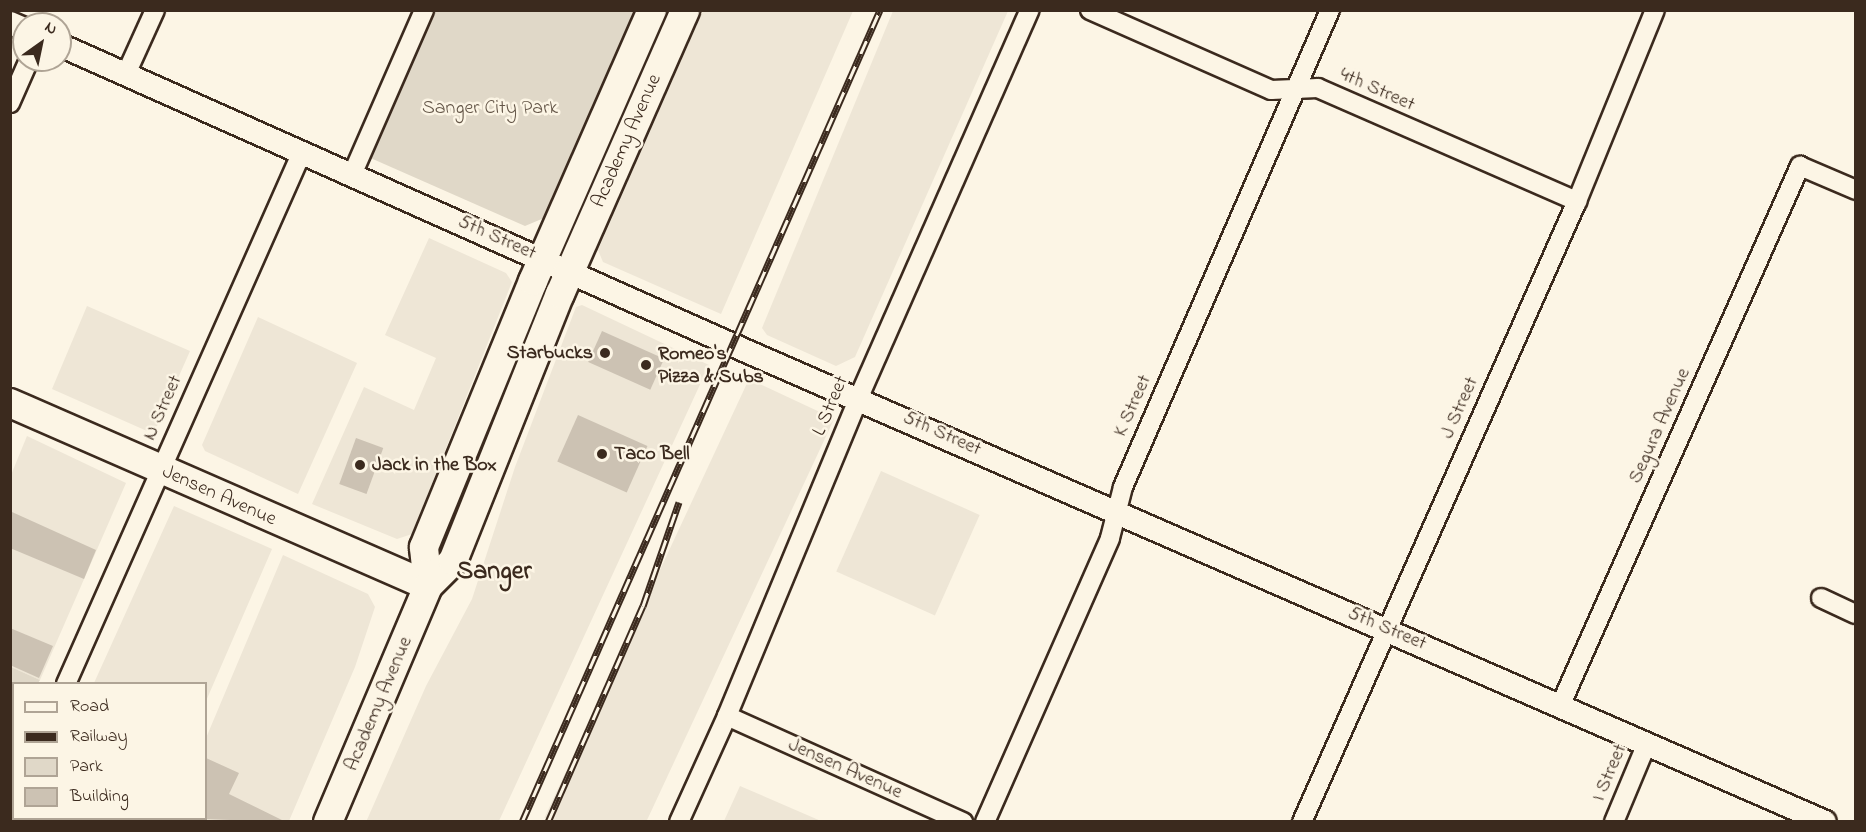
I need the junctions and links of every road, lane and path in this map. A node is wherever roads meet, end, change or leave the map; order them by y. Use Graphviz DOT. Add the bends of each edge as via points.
graph roads {
  1 [pos="154,10"];
  2 [pos="424,10"];
  3 [pos="685,10"];
  4 [pos="1030,10"];
  5 [pos="1090,10"];
  6 [pos="1330,10"];
  7 [pos="1655,10"];
  8 [pos="648,19"];
  9 [pos="72,50"];
  10 [pos="24,72"];
  11 [pos="126,74"];
  12 [pos="1295,91"];
  13 [pos="10,103"];
  14 [pos="635,122"];
  15 [pos="302,152"];
  16 [pos="352,174"];
  17 [pos="1856,190"];
  18 [pos="1577,201"];
  19 [pos="543,259"];
  20 [pos="570,271"];
  21 [pos="859,397"];
  22 [pos="10,403"];
  23 [pos="160,469"];
  24 [pos="1116,511"];
  25 [pos="428,586"];
  26 [pos="1821,598"];
  27 [pos="1856,614"];
  28 [pos="1386,629"];
  29 [pos="67,682"];
  30 [pos="1561,704"];
  31 [pos="727,716"];
  32 [pos="1647,742"];
  33 [pos="328,822"];
  34 [pos="678,822"];
  35 [pos="963,822"];
  36 [pos="985,822"];
  37 [pos="1302,822"];
  38 [pos="1614,822"];
  39 [pos="1825,822"];
  1 -- 11 [label="street"];
  2 -- 16 [label="street"];
  3 -- 14 [label="main road, Academy Avenue"];
  4 -- 21 [label="street, L Street"];
  5 -- 12 [label="street, 4th Street" via="1271,90"];
  6 -- 12 [label="street, K Street"];
  7 -- 18 [label="street, J Street"];
  8 -- 14 [label="main road" via="645,62 628,105"];
  8 -- 19 [label="main road, Academy Avenue"];
  9 -- 11 [label="street, 5th Street"];
  10 -- 13 [label="street"];
  11 -- 15 [label="street, 5th Street"];
  12 -- 18 [label="street, 4th Street" via="1318,88"];
  12 -- 24 [label="street, K Street"];
  14 -- 20 [label="main road, Academy Avenue"];
  15 -- 16 [label="street, 5th Street"];
  15 -- 23 [label="street, N Street"];
  16 -- 19 [label="street, 5th Street"];
  17 -- 30 [label="street, Segura Avenue" via="1800,165"];
  18 -- 28 [label="street, J Street"];
  19 -- 20 [label="street, 5th Street"];
  19 -- 25 [label="main road, Academy Avenue" via="424,547"];
  20 -- 21 [label="street, 5th Street"];
  20 -- 25 [label="main road, Academy Avenue" via="453,561"];
  21 -- 24 [label="street, 5th Street"];
  21 -- 31 [label="street, L Street"];
  22 -- 23 [label="main road, Jensen Avenue"];
  23 -- 25 [label="main road, Jensen Avenue"];
  23 -- 29 [label="street, N Street"];
  24 -- 28 [label="street, 5th Street"];
  24 -- 36 [label="street, K Street" via="1110,538"];
  25 -- 33 [label="main road, Academy Avenue"];
  26 -- 27 [label="street"];
  28 -- 30 [label="street, 5th Street"];
  28 -- 37 [label="street, J Street"];
  30 -- 32 [label="street, 5th Street"];
  31 -- 34 [label="street, L Street"];
  31 -- 35 [label="street, Jensen Avenue"];
  32 -- 38 [label="street, I Street"];
  32 -- 39 [label="street, 5th Street"];
}
